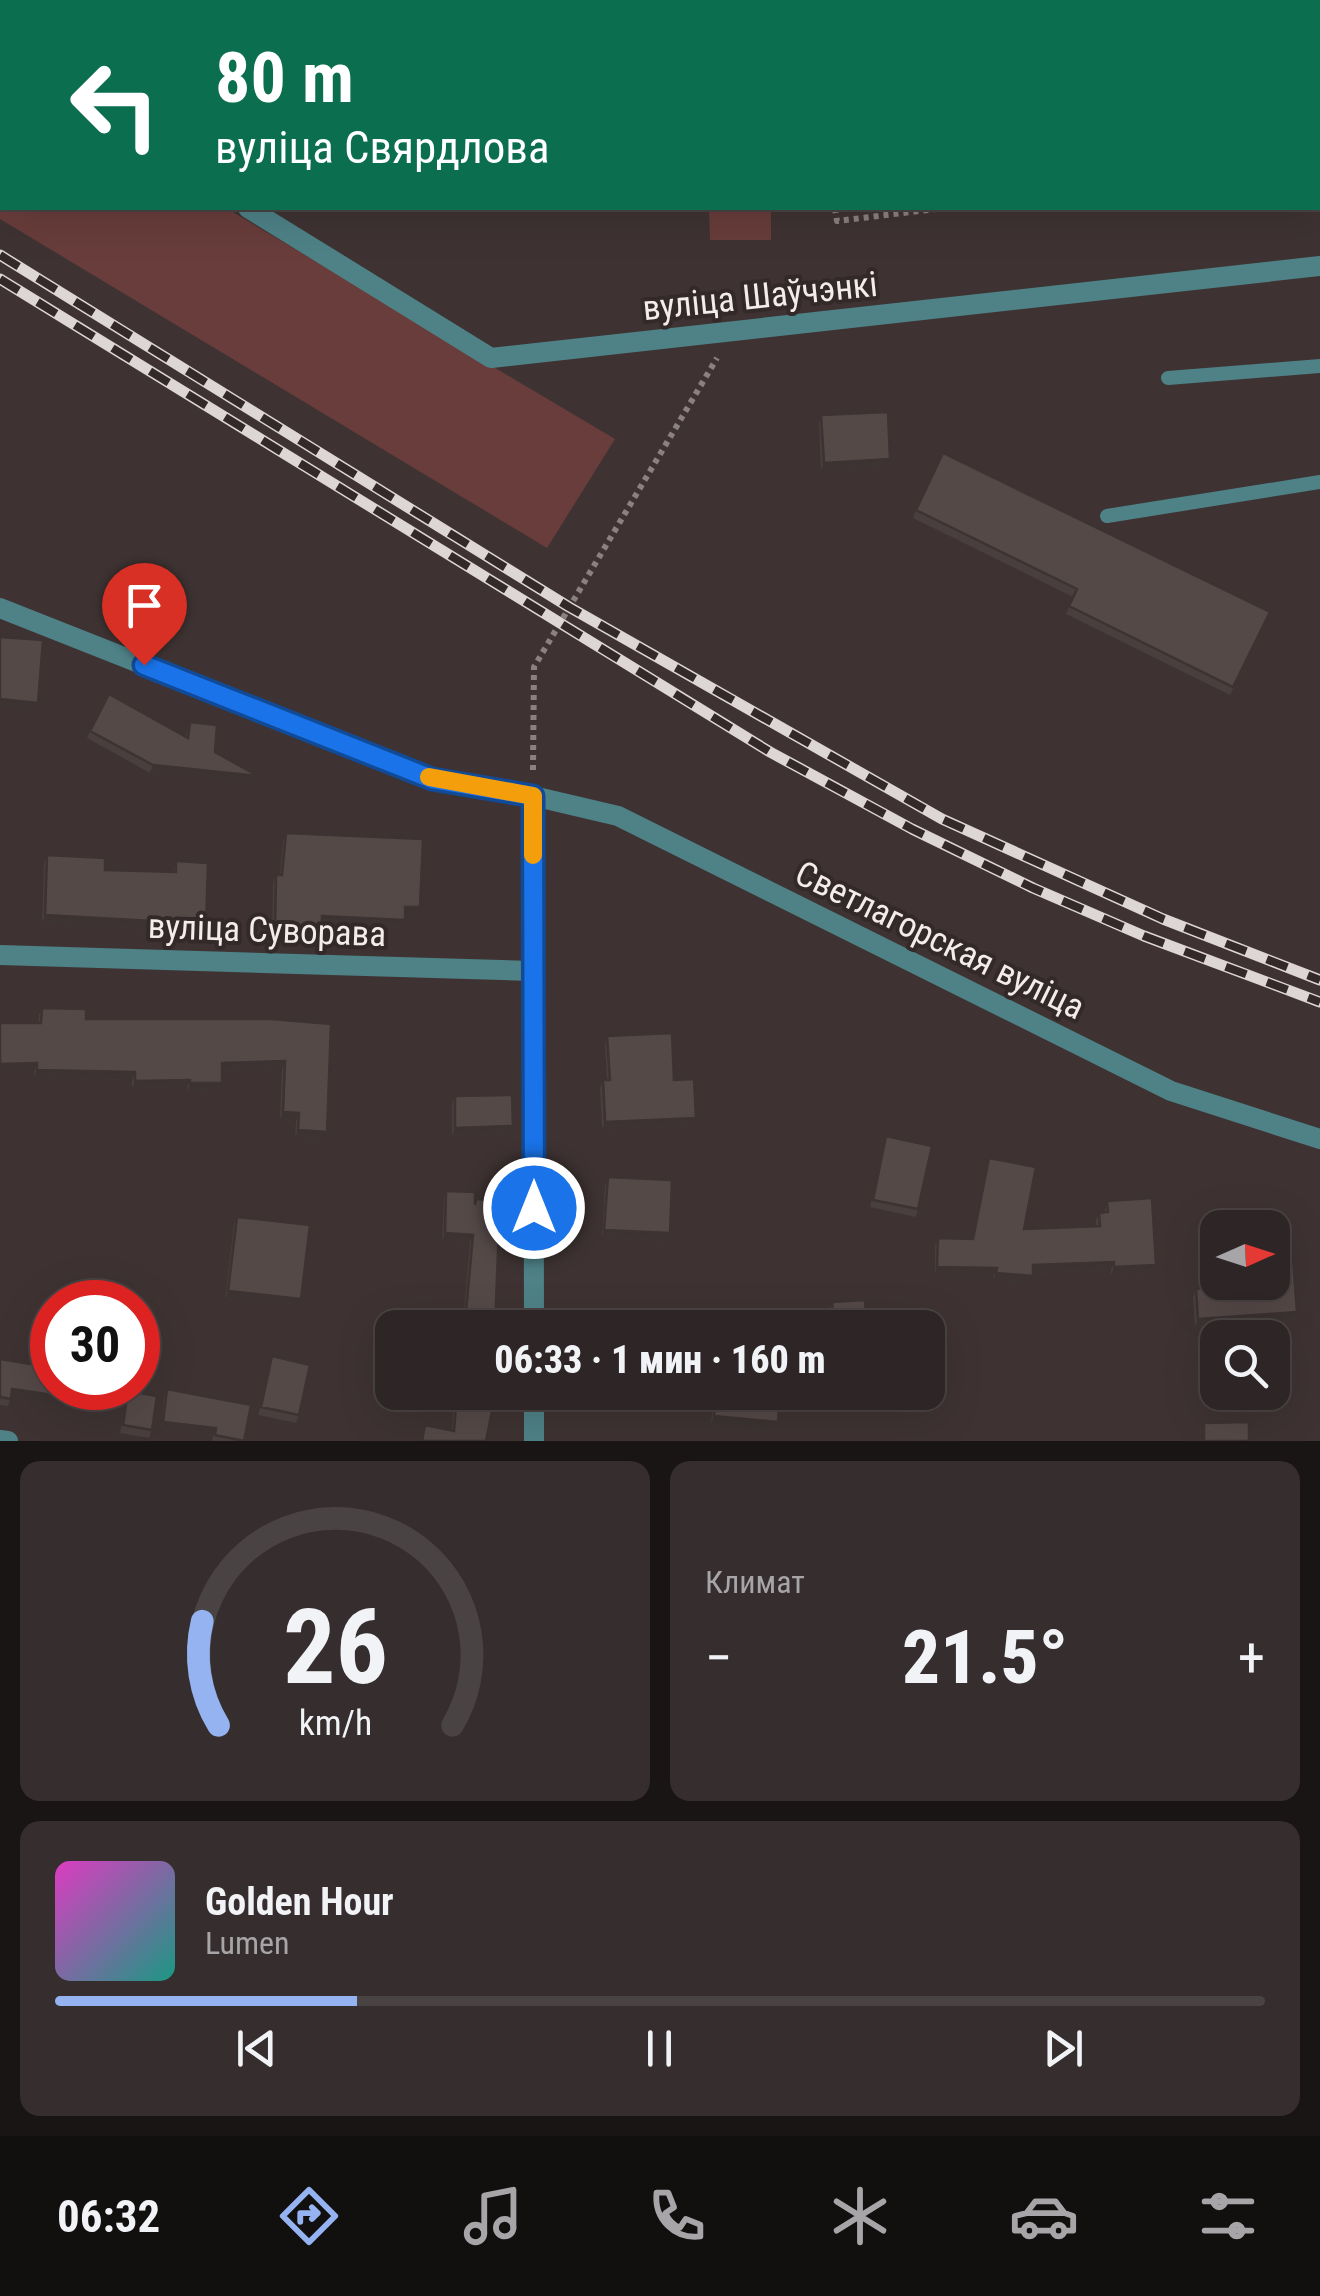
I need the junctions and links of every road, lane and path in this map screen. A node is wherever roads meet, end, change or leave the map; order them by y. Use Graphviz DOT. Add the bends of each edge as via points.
graph roads {
  1 [pos="251,210"];
  2 [pos="836,210"];
  3 [pos="927,210"];
  4 [pos="1320,266"];
  5 [pos="732,332"];
  6 [pos="1320,366"];
  7 [pos="1168,378"];
  8 [pos="1320,482"];
  9 [pos="1107,516"];
  10 [pos="0,608"];
  11 [pos="533,796"];
  12 [pos="0,955"];
  13 [pos="532,970"];
  14 [pos="1320,1139"];
  15 [pos="534,1310"];
  16 [pos="534,1410"];
  17 [pos="0,1440"];
  18 [pos="8,1441"];
  19 [pos="534,1441"];
  1 -- 5 [label="street, вуліца Шаўчэнкі" via="491,358"];
  2 -- 3 [label="path" via="836,221"];
  4 -- 5 [label="street, вуліца Шаўчэнкі"];
  5 -- 11 [label="path" via="534,667"];
  6 -- 7 [label="lane"];
  8 -- 9 [label="lane"];
  10 -- 11 [label="street, Светлагорская вуліца" via="432,779"];
  11 -- 13 [label="street"];
  11 -- 14 [label="street, Светлагорская вуліца" via="618,816 1171,1091"];
  12 -- 13 [label="street, вуліца Суворава"];
  13 -- 15 [label="street"];
  16 -- 19 [label="street"];
  17 -- 18 [label="street"];
}
